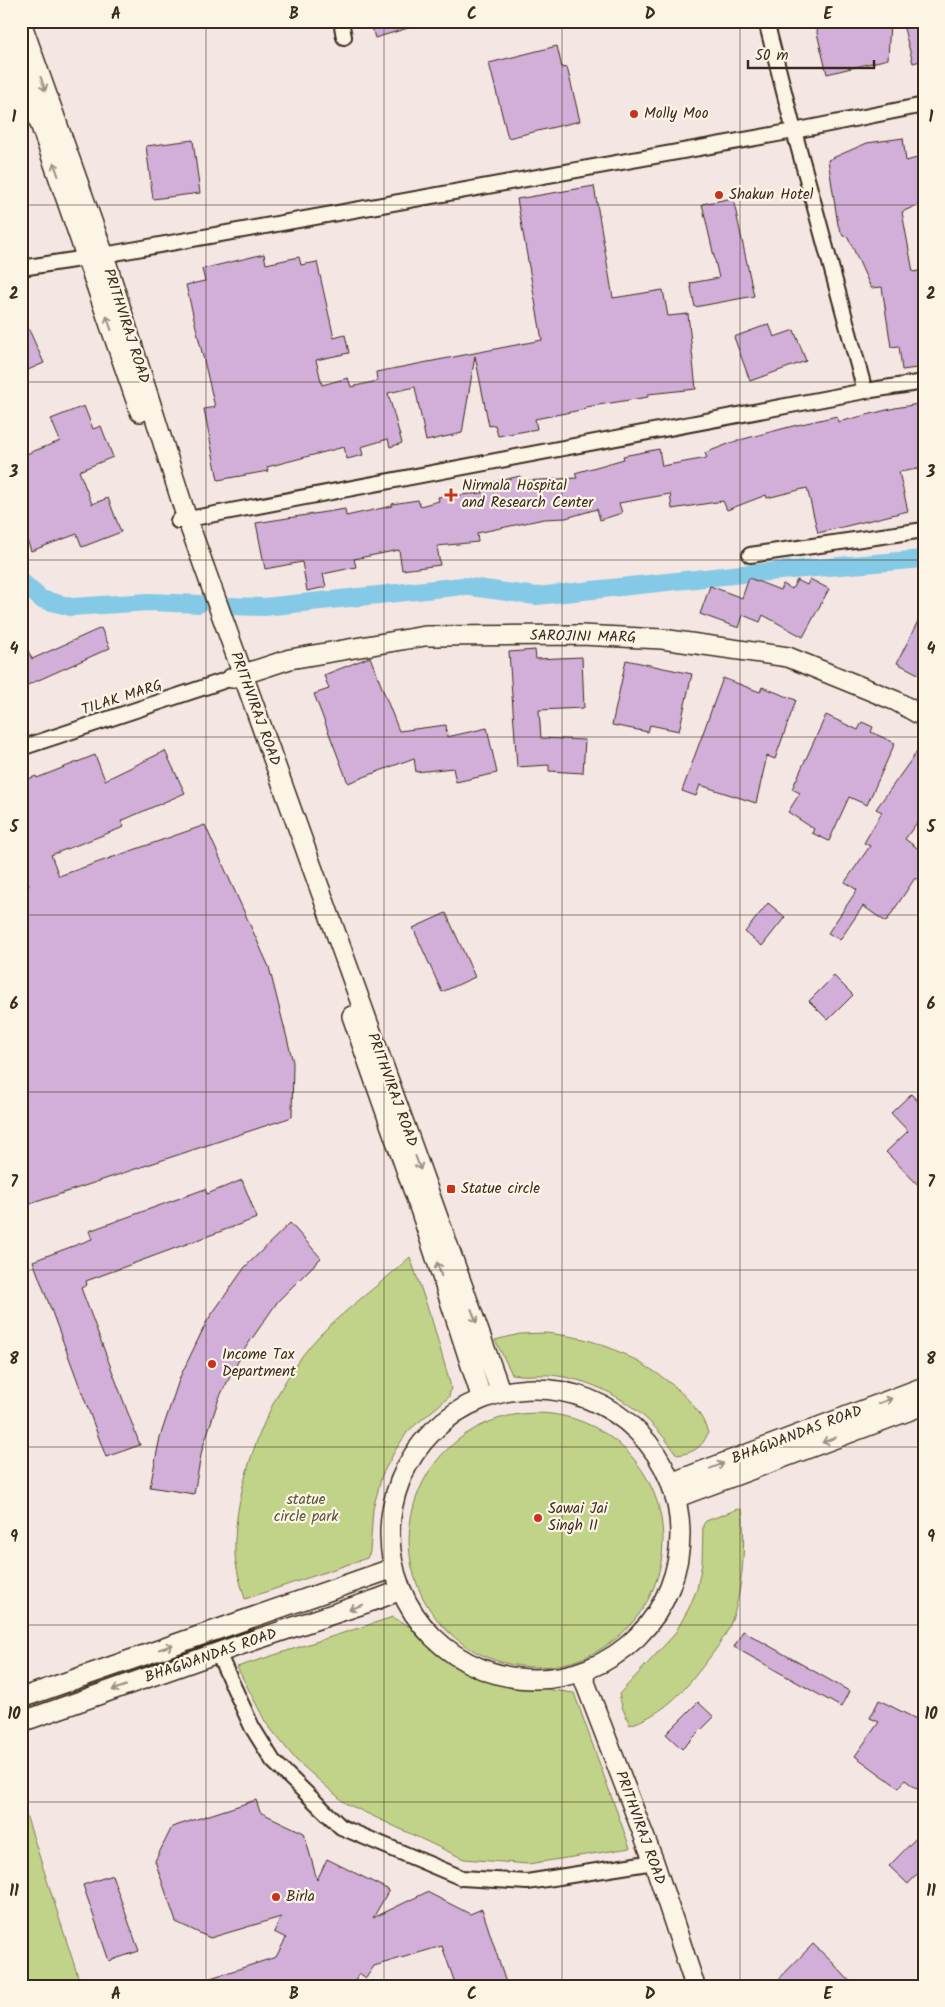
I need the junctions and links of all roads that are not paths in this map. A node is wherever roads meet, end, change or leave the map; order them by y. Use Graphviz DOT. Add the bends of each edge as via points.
graph roads {
  1 [pos="341,21"];
  2 [pos="766,21"];
  3 [pos="21,22"];
  4 [pos="344,37"];
  5 [pos="21,69"];
  6 [pos="924,106"];
  7 [pos="794,131"];
  8 [pos="96,257"];
  9 [pos="21,268"];
  10 [pos="924,382"];
  11 [pos="865,391"];
  12 [pos="182,520"];
  13 [pos="924,530"];
  14 [pos="750,554"];
  15 [pos="237,677"];
  16 [pos="924,717"];
  17 [pos="21,748"];
  18 [pos="924,1387"];
  19 [pos="501,1393"];
  20 [pos="482,1399"];
  21 [pos="924,1405"];
  22 [pos="673,1490"];
  23 [pos="394,1568"];
  24 [pos="401,1590"];
  25 [pos="218,1653"];
  26 [pos="581,1672"];
  27 [pos="21,1698"];
  28 [pos="21,1722"];
  29 [pos="654,1862"];
  30 [pos="695,1986"];
  1 -- 4 [label="street"];
  2 -- 7 [label="street"];
  3 -- 8 [label="street, PRITHVIRAJ ROAD, one-way"];
  8 -- 5 [label="street, PRITHVIRAJ ROAD, one-way"];
  6 -- 7 [label="street"];
  7 -- 8 [label="street"];
  7 -- 11 [label="street"];
  8 -- 9 [label="street"];
  8 -- 12 [label="street, PRITHVIRAJ ROAD"];
  10 -- 11 [label="street"];
  11 -- 12 [label="street"];
  12 -- 15 [label="street, PRITHVIRAJ ROAD"];
  13 -- 14 [label="street"];
  15 -- 16 [label="street, SAROJINI MARG" via="290,659 425,636 581,635 662,639 788,657 896,701"];
  15 -- 17 [label="street, TILAK MARG"];
  15 -- 19 [label="street, PRITHVIRAJ ROAD, one-way"];
  20 -- 15 [label="street, PRITHVIRAJ ROAD, one-way"];
  22 -- 18 [label="street, BHAGWANDAS ROAD, one-way"];
  19 -- 20 [label="street"];
  19 -- 22 [label="street" via="531,1389 561,1391 616,1414 639,1433 657,1456"];
  20 -- 23 [label="street" via="455,1412 432,1431 400,1480 392,1509 390,1539"];
  21 -- 22 [label="street, BHAGWANDAS ROAD, one-way"];
  22 -- 26 [label="street" via="680,1529 678,1560 669,1590 654,1617 634,1640 609,1659"];
  23 -- 24 [label="street"];
  27 -- 23 [label="street, BHAGWANDAS ROAD, one-way"];
  24 -- 25 [label="street, BHAGWANDAS ROAD, one-way"];
  24 -- 26 [label="street" via="412,1611 444,1647 479,1667 533,1679"];
  25 -- 28 [label="street, BHAGWANDAS ROAD, one-way"];
  25 -- 29 [label="street" via="252,1727 273,1761 341,1827 462,1878 527,1882"];
  26 -- 29 [label="street, PRITHVIRAJ ROAD"];
  29 -- 30 [label="street, PRITHVIRAJ ROAD"];
}
